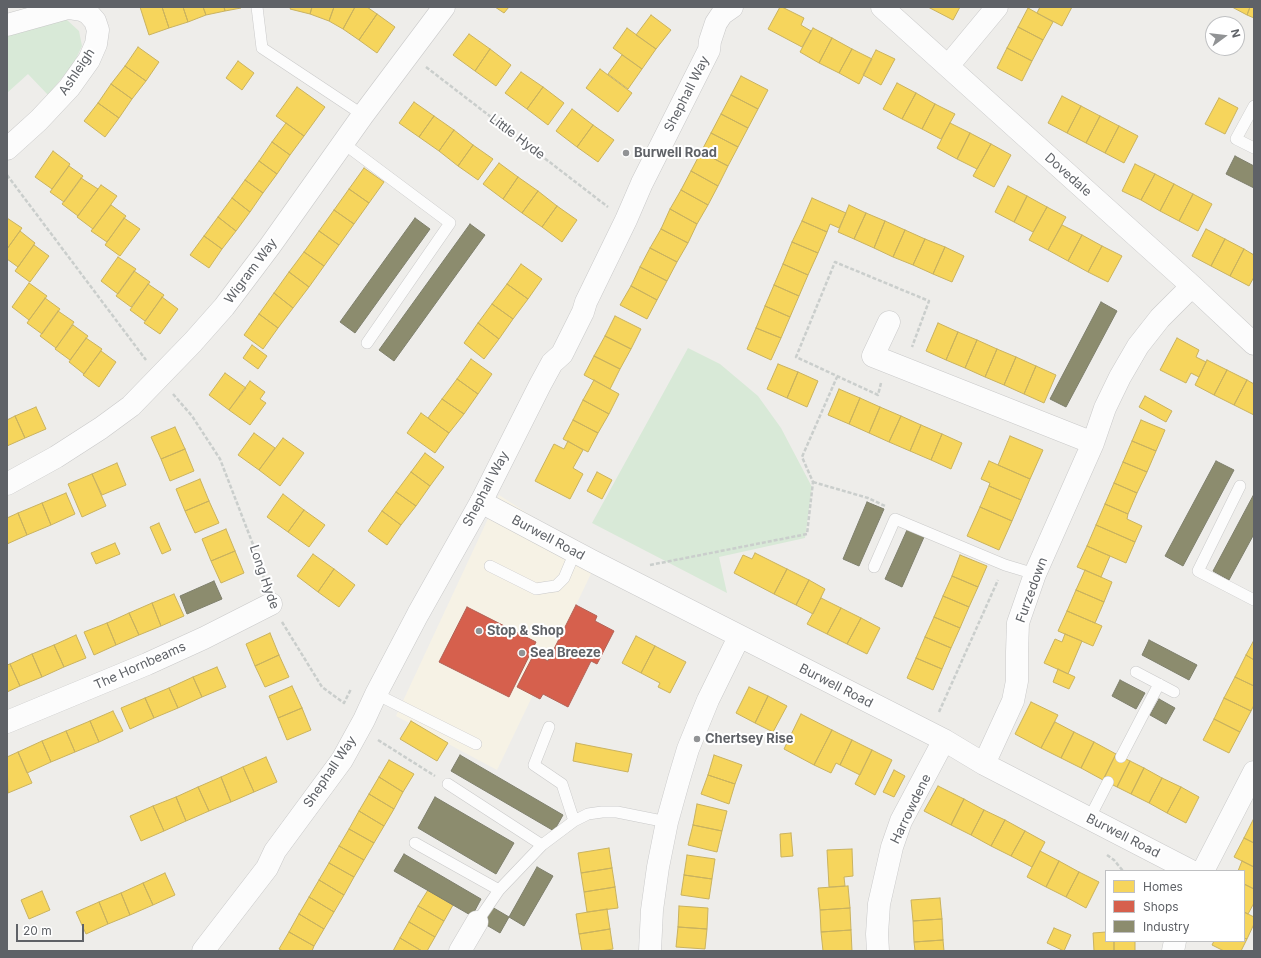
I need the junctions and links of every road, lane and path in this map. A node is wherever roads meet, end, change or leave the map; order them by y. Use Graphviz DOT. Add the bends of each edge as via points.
graph roads {
  1 [pos="257,7"];
  2 [pos="444,7"];
  3 [pos="732,7"];
  4 [pos="882,7"];
  5 [pos="997,7"];
  6 [pos="7,25"];
  7 [pos="408,54"];
  8 [pos="948,66"];
  9 [pos="1254,106"];
  10 [pos="363,115"];
  11 [pos="343,143"];
  12 [pos="1254,148"];
  13 [pos="7,149"];
  14 [pos="7,175"];
  15 [pos="626,220"];
  16 [pos="875,278"];
  17 [pos="1192,286"];
  18 [pos="889,322"];
  19 [pos="367,343"];
  20 [pos="1254,344"];
  21 [pos="143,357"];
  22 [pos="888,362"];
  23 [pos="159,376"];
  24 [pos="837,377"];
  25 [pos="1093,443"];
  26 [pos="813,482"];
  27 [pos="7,484"];
  28 [pos="1240,486"];
  29 [pos="481,502"];
  30 [pos="895,519"];
  31 [pos="575,552"];
  32 [pos="1005,565"];
  33 [pos="490,566"];
  34 [pos="874,567"];
  35 [pos="614,572"];
  36 [pos="1035,574"];
  37 [pos="1254,600"];
  38 [pos="271,604"];
  39 [pos="740,637"];
  40 [pos="1136,672"];
  41 [pos="354,683"];
  42 [pos="1159,684"];
  43 [pos="1174,692"];
  44 [pos="376,694"];
  45 [pos="7,722"];
  46 [pos="549,727"];
  47 [pos="359,728"];
  48 [pos="937,737"];
  49 [pos="476,744"];
  50 [pos="1121,757"];
  51 [pos="984,764"];
  52 [pos="1254,772"];
  53 [pos="1108,782"];
  54 [pos="448,784"];
  55 [pos="1089,819"];
  56 [pos="574,821"];
  57 [pos="667,822"];
  58 [pos="415,843"];
  59 [pos="542,845"];
  60 [pos="1189,870"];
  61 [pos="1204,870"];
  62 [pos="499,890"];
  63 [pos="477,922"];
  64 [pos="203,951"];
  65 [pos="460,951"];
  66 [pos="650,951"];
  67 [pos="878,951"];
  1 -- 10 [label="lane" via="262,48"];
  2 -- 7 [label="street, Wigram Way"];
  3 -- 15 [label="street, Shephall Way" via="722,14 716,23 709,50"];
  4 -- 8 [label="street, Dovedale"];
  5 -- 8 [label="street"];
  6 -- 13 [label="street, Ashleigh" via="68,8 88,13 98,30 96,44 89,60 69,88 40,120"];
  7 -- 10 [label="street, Wigram Way"];
  7 -- 15 [label="path, Little Hyde"];
  8 -- 17 [label="street, Dovedale"];
  9 -- 12 [label="lane" via="1236,139"];
  10 -- 11 [label="street, Wigram Way"];
  11 -- 19 [label="lane" via="450,223"];
  11 -- 23 [label="street, Wigram Way" via="224,307"];
  14 -- 21 [label="path"];
  15 -- 29 [label="street, Shephall Way" via="562,354 552,363"];
  16 -- 24 [label="path" via="835,262 796,357"];
  17 -- 20 [label="street, Dovedale"];
  17 -- 25 [label="street, Furzedown" via="1160,318 1138,346 1105,408"];
  18 -- 22 [label="street" via="874,356"];
  22 -- 24 [label="path" via="878,395"];
  22 -- 25 [label="street"];
  23 -- 27 [label="street, Wigram Way" via="131,406 101,428"];
  23 -- 38 [label="path, Long Hyde" via="192,416 220,459 259,560"];
  24 -- 26 [label="path" via="802,457"];
  25 -- 36 [label="street, Furzedown"];
  26 -- 30 [label="path" via="868,498 885,506"];
  26 -- 35 [label="path" via="807,534"];
  28 -- 37 [label="lane" via="1198,571"];
  29 -- 31 [label="street, Burwell Road"];
  29 -- 44 [label="street, Shephall Way"];
  30 -- 32 [label="lane"];
  30 -- 34 [label="lane"];
  31 -- 33 [label="lane" via="564,578 556,586 536,589"];
  31 -- 35 [label="street, Burwell Road"];
  32 -- 36 [label="lane"];
  32 -- 48 [label="path"];
  35 -- 39 [label="street, Burwell Road"];
  36 -- 51 [label="street, Furzedown" via="1018,623 1017,681 1013,701"];
  38 -- 41 [label="path, Long Hyde" via="322,687 344,703"];
  38 -- 45 [label="street, The Hornbeams" via="147,664"];
  39 -- 48 [label="street, Burwell Road"];
  39 -- 57 [label="street" via="708,700 688,749"];
  40 -- 42 [label="lane"];
  42 -- 43 [label="lane"];
  42 -- 50 [label="lane"];
  44 -- 47 [label="street, Shephall Way"];
  44 -- 49 [label="lane"];
  46 -- 56 [label="lane" via="534,765 562,784"];
  47 -- 54 [label="path"];
  47 -- 64 [label="street, Shephall Way" via="342,760 275,851 267,868"];
  48 -- 51 [label="street, Burwell Road"];
  48 -- 67 [label="street, Harrowdene" via="892,847 879,904"];
  51 -- 55 [label="street, Burwell Road"];
  52 -- 61 [label="street"];
  53 -- 55 [label="lane"];
  54 -- 59 [label="lane"];
  55 -- 60 [label="street, Burwell Road"];
  56 -- 57 [label="lane" via="588,814 617,812"];
  56 -- 59 [label="lane"];
  57 -- 66 [label="street" via="654,896"];
  58 -- 62 [label="lane"];
  59 -- 62 [label="lane"];
  62 -- 63 [label="lane"];
  63 -- 65 [label="street"];
}
